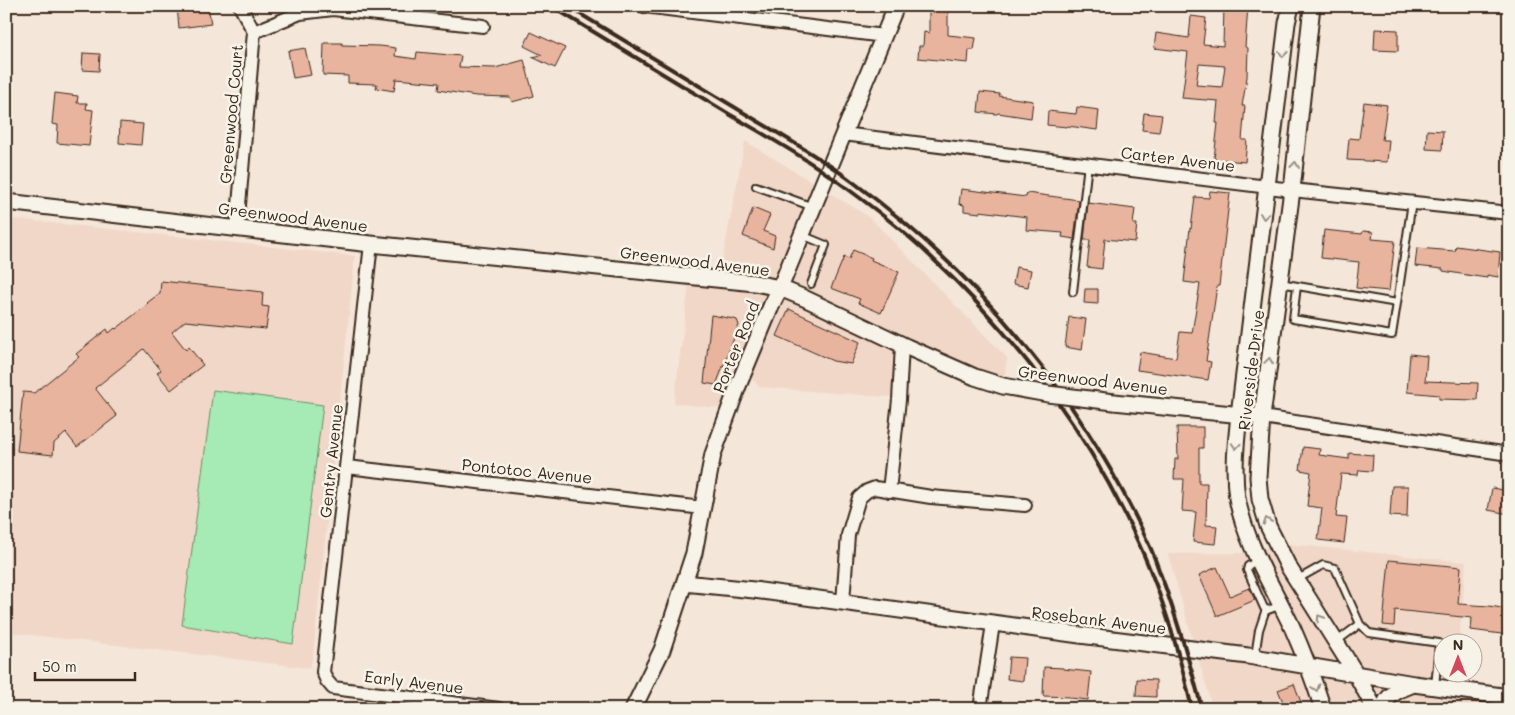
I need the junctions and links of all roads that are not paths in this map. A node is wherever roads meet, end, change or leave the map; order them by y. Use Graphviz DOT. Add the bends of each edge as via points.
graph roads {
  1 [pos="240,6"];
  2 [pos="644,6"];
  3 [pos="896,6"];
  4 [pos="1291,6"];
  5 [pos="1312,6"];
  6 [pos="483,26"];
  7 [pos="254,32"];
  8 [pos="884,36"];
  9 [pos="843,134"];
  10 [pos="1088,164"];
  11 [pos="756,186"];
  12 [pos="1267,187"];
  13 [pos="1292,190"];
  14 [pos="6,202"];
  15 [pos="1412,202"];
  16 [pos="814,207"];
  17 [pos="1509,213"];
  18 [pos="237,228"];
  19 [pos="802,235"];
  20 [pos="371,244"];
  21 [pos="1256,280"];
  22 [pos="1280,283"];
  23 [pos="811,284"];
  24 [pos="1297,286"];
  25 [pos="780,288"];
  26 [pos="1072,292"];
  27 [pos="1397,303"];
  28 [pos="902,345"];
  29 [pos="1238,415"];
  30 [pos="1262,417"];
  31 [pos="1509,454"];
  32 [pos="347,467"];
  33 [pos="889,491"];
  34 [pos="1025,505"];
  35 [pos="703,508"];
  36 [pos="1258,560"];
  37 [pos="1296,580"];
  38 [pos="684,583"];
  39 [pos="1277,598"];
  40 [pos="843,602"];
  41 [pos="1266,609"];
  42 [pos="993,624"];
  43 [pos="1360,624"];
  44 [pos="1336,642"];
  45 [pos="1255,657"];
  46 [pos="1309,667"];
  47 [pos="1356,674"];
  48 [pos="327,681"];
  49 [pos="1414,684"];
  50 [pos="1435,687"];
  51 [pos="1509,697"];
  52 [pos="500,709"];
  53 [pos="633,709"];
  54 [pos="980,709"];
  55 [pos="1323,709"];
  56 [pos="1375,709"];
  57 [pos="1384,709"];
  1 -- 7 [label="street, Greenwood Court"];
  2 -- 8 [label="street"];
  3 -- 8 [label="street, Porter Road"];
  4 -- 12 [label="street, Riverside Drive, one-way"];
  13 -- 5 [label="street, Riverside Drive, one-way"];
  6 -- 7 [label="street" via="333,9 300,13"];
  7 -- 18 [label="street, Greenwood Court"];
  8 -- 9 [label="street, Porter Road"];
  9 -- 10 [label="street, Carter Avenue"];
  9 -- 16 [label="street, Porter Road"];
  10 -- 12 [label="street, Carter Avenue"];
  10 -- 26 [label="lane"];
  11 -- 16 [label="lane"];
  12 -- 13 [label="street, Carter Avenue"];
  12 -- 21 [label="street, Riverside Drive, one-way"];
  13 -- 15 [label="street, Carter Avenue"];
  13 -- 22 [label="street, Riverside Drive"];
  14 -- 18 [label="street, Greenwood Avenue"];
  15 -- 17 [label="street, Carter Avenue"];
  15 -- 27 [label="lane"];
  16 -- 19 [label="street, Porter Road"];
  18 -- 20 [label="street, Greenwood Avenue"];
  19 -- 23 [label="lane" via="826,245"];
  19 -- 25 [label="street, Porter Road"];
  20 -- 25 [label="street, Greenwood Avenue"];
  20 -- 32 [label="street, Gentry Avenue"];
  21 -- 22 [label="street"];
  21 -- 29 [label="street, Riverside Drive"];
  22 -- 24 [label="lane"];
  30 -- 22 [label="street, Riverside Drive, one-way"];
  24 -- 27 [label="lane"];
  24 -- 27 [label="lane" via="1293,320 1392,335"];
  25 -- 28 [label="street, Greenwood Avenue"];
  25 -- 35 [label="street, Porter Road" via="712,454"];
  28 -- 29 [label="street, Greenwood Avenue, bridge" via="1003,386"];
  28 -- 33 [label="street"];
  29 -- 30 [label="street, Greenwood Avenue"];
  29 -- 36 [label="street, Riverside Drive, one-way" via="1235,449 1238,499"];
  30 -- 31 [label="street, Greenwood Avenue"];
  37 -- 30 [label="street, Riverside Drive, one-way" via="1268,526 1260,499 1258,477"];
  32 -- 35 [label="street, Pontotoc Avenue"];
  32 -- 48 [label="street, Gentry Avenue" via="324,672"];
  33 -- 34 [label="street"];
  33 -- 40 [label="street" via="875,488 858,498 848,535"];
  35 -- 38 [label="street, Porter Road"];
  36 -- 39 [label="street, Riverside Drive"];
  36 -- 41 [label="lane" via="1247,570"];
  37 -- 39 [label="street"];
  37 -- 43 [label="lane" via="1323,565 1335,568"];
  44 -- 37 [label="street, Riverside Drive, one-way"];
  38 -- 40 [label="street, Rosebank Avenue"];
  38 -- 53 [label="street, Porter Road" via="662,650"];
  39 -- 41 [label="lane"];
  39 -- 46 [label="street, Riverside Drive"];
  40 -- 42 [label="street, Rosebank Avenue"];
  41 -- 45 [label="lane"];
  42 -- 45 [label="street, Rosebank Avenue"];
  42 -- 54 [label="street"];
  43 -- 44 [label="lane"];
  43 -- 50 [label="lane" via="1369,633 1439,643"];
  44 -- 47 [label="street, Riverside Drive"];
  45 -- 46 [label="street, Rosebank Avenue"];
  46 -- 47 [label="street, Rosebank Avenue"];
  46 -- 55 [label="street, Riverside Drive, one-way"];
  47 -- 49 [label="street, Rosebank Avenue"];
  47 -- 56 [label="street, Riverside Drive"];
  48 -- 52 [label="street, Early Avenue" via="333,688"];
  49 -- 50 [label="street, Rosebank Avenue"];
  49 -- 57 [label="street" via="1396,690 1385,702"];
  50 -- 51 [label="street, Rosebank Avenue"];
}
